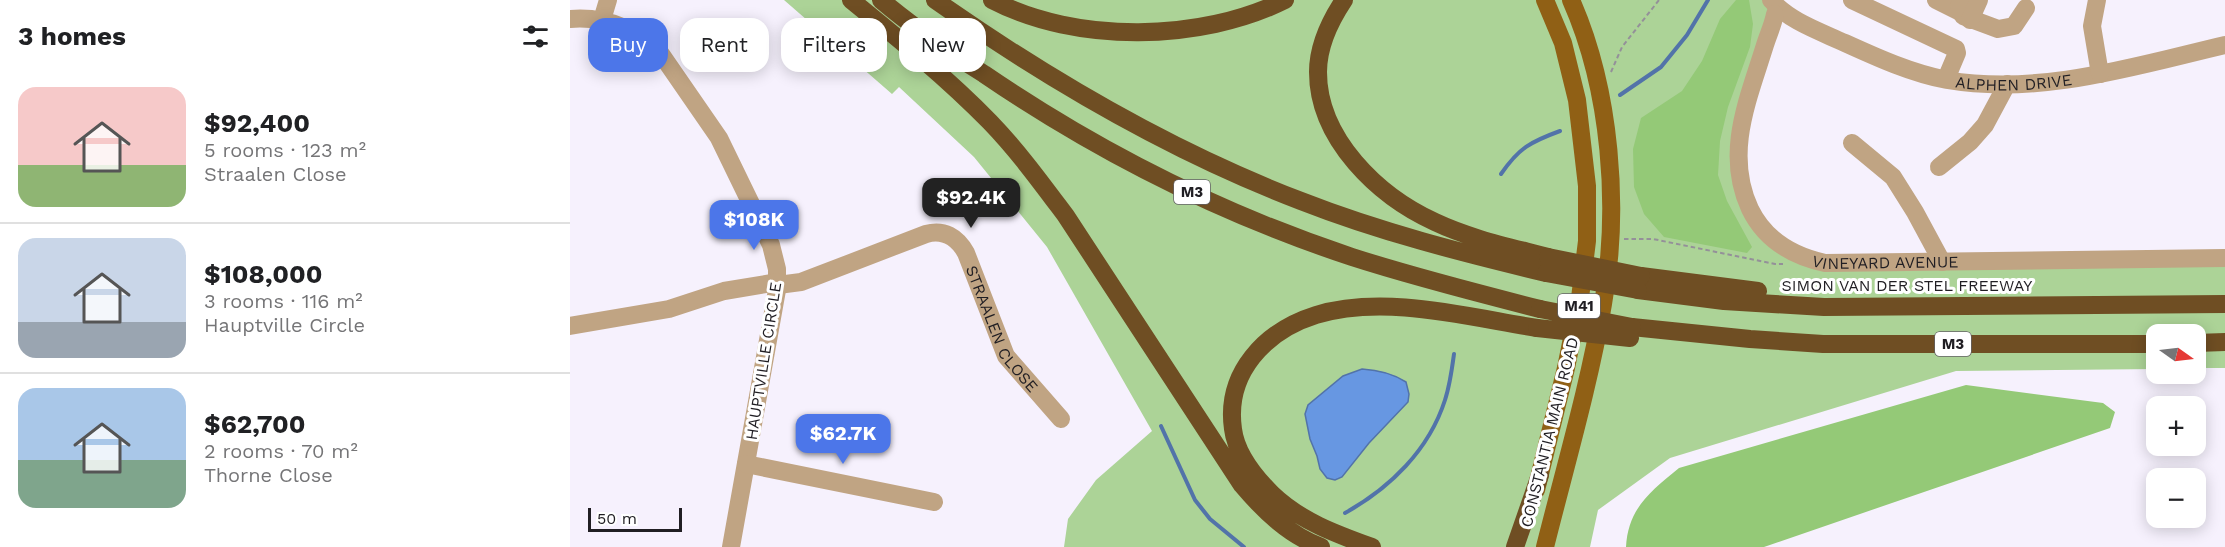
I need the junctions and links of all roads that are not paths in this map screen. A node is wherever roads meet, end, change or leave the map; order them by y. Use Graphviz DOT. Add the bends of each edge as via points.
graph roads {
  1 [pos="608,0"];
  2 [pos="851,0"];
  3 [pos="881,0"];
  4 [pos="934,0"];
  5 [pos="992,0"];
  6 [pos="1285,0"];
  7 [pos="1344,0"];
  8 [pos="1545,0"];
  9 [pos="1571,0"];
  10 [pos="1852,0"];
  11 [pos="1936,0"];
  12 [pos="1979,0"];
  13 [pos="2097,0"];
  14 [pos="2026,8"];
  15 [pos="1964,10"];
  16 [pos="1776,15"];
  17 [pos="603,18"];
  18 [pos="570,19"];
  19 [pos="588,20"];
  20 [pos="2225,45"];
  21 [pos="668,63"];
  22 [pos="2100,74"];
  23 [pos="1946,79"];
  24 [pos="2007,84"];
  25 [pos="1852,143"];
  26 [pos="1939,167"];
  27 [pos="2225,258"];
  28 [pos="1942,262"];
  29 [pos="1547,265"];
  30 [pos="778,283"];
  31 [pos="2225,303"];
  32 [pos="570,326"];
  33 [pos="1631,332"];
  34 [pos="2225,342"];
  35 [pos="2206,343"];
  36 [pos="2146,344"];
  37 [pos="1060,419"];
  38 [pos="746,464"];
  39 [pos="1540,475"];
  40 [pos="934,502"];
  41 [pos="731,547"];
  42 [pos="1321,547"];
  43 [pos="1372,547"];
  44 [pos="1515,547"];
  45 [pos="1521,547"];
  46 [pos="1545,547"];
  1 -- 17 [label="street"];
  2 -- 42 [label="highway" via="950,82 1007,141 1066,216 1242,485 1264,510"];
  3 -- 33 [label="highway, M3, bridge" via="1020,99 1120,156 1209,200 1351,256 1448,286"];
  4 -- 29 [label="highway, M3" via="1092,102 1216,165 1301,201 1458,252"];
  5 -- 6 [label="highway" via="1042,19 1099,31 1151,32 1193,29 1235,19"];
  7 -- 29 [label="highway" via="1327,31 1318,71 1323,110 1339,141 1360,168 1409,208 1434,222"];
  8 -- 39 [label="main road, CONSTANTIA MAIN ROAD / M41" via="1563,43 1577,100 1587,186 1587,241 1566,368"];
  9 -- 46 [label="main road, CONSTANTIA MAIN ROAD / M41" via="1589,53 1605,129 1610,242 1604,303"];
  10 -- 23 [label="street" via="1956,49"];
  11 -- 15 [label="street"];
  12 -- 15 [label="street"];
  13 -- 22 [label="street" via="2092,26"];
  14 -- 15 [label="street" via="2014,26 2007,28 1988,27"];
  16 -- 23 [label="street, ALPHEN DRIVE" via="1887,62"];
  16 -- 28 [label="street, VINEYARD AVENUE" via="1745,109 1737,148 1743,194 1754,217 1763,230 1792,253 1825,263"];
  18 -- 19 [label="street, HAUPTVILLE CIRCLE"];
  20 -- 22 [label="street, ALPHEN DRIVE"];
  21 -- 30 [label="street, HAUPTVILLE CIRCLE" via="719,138 771,245"];
  22 -- 24 [label="street, ALPHEN DRIVE"];
  23 -- 24 [label="street, ALPHEN DRIVE"];
  24 -- 26 [label="street" via="1985,125"];
  25 -- 28 [label="street" via="1893,177"];
  27 -- 28 [label="street, VINEYARD AVENUE"];
  29 -- 31 [label="highway, SIMON VAN DER STEL FREEWAY, bridge" via="1640,283 1862,298 1910,305"];
  30 -- 32 [label="street, STRAALEN CLOSE" via="724,291 669,309"];
  30 -- 37 [label="street, STRAALEN CLOSE" via="801,282 926,234 948,235 966,252 1006,356"];
  30 -- 38 [label="street, HAUPTVILLE CIRCLE"];
  33 -- 36 [label="highway, M3" via="1690,341"];
  33 -- 43 [label="highway, bridge" via="1537,328 1386,307 1318,314 1278,332 1256,351 1237,382 1233,430 1242,455 1255,475 1299,515"];
  34 -- 35 [label="highway"];
  38 -- 40 [label="street"];
  38 -- 41 [label="street, HAUPTVILLE CIRCLE"];
  39 -- 44 [label="highway"];
  39 -- 45 [label="main road, CONSTANTIA MAIN ROAD / M41"];
}
